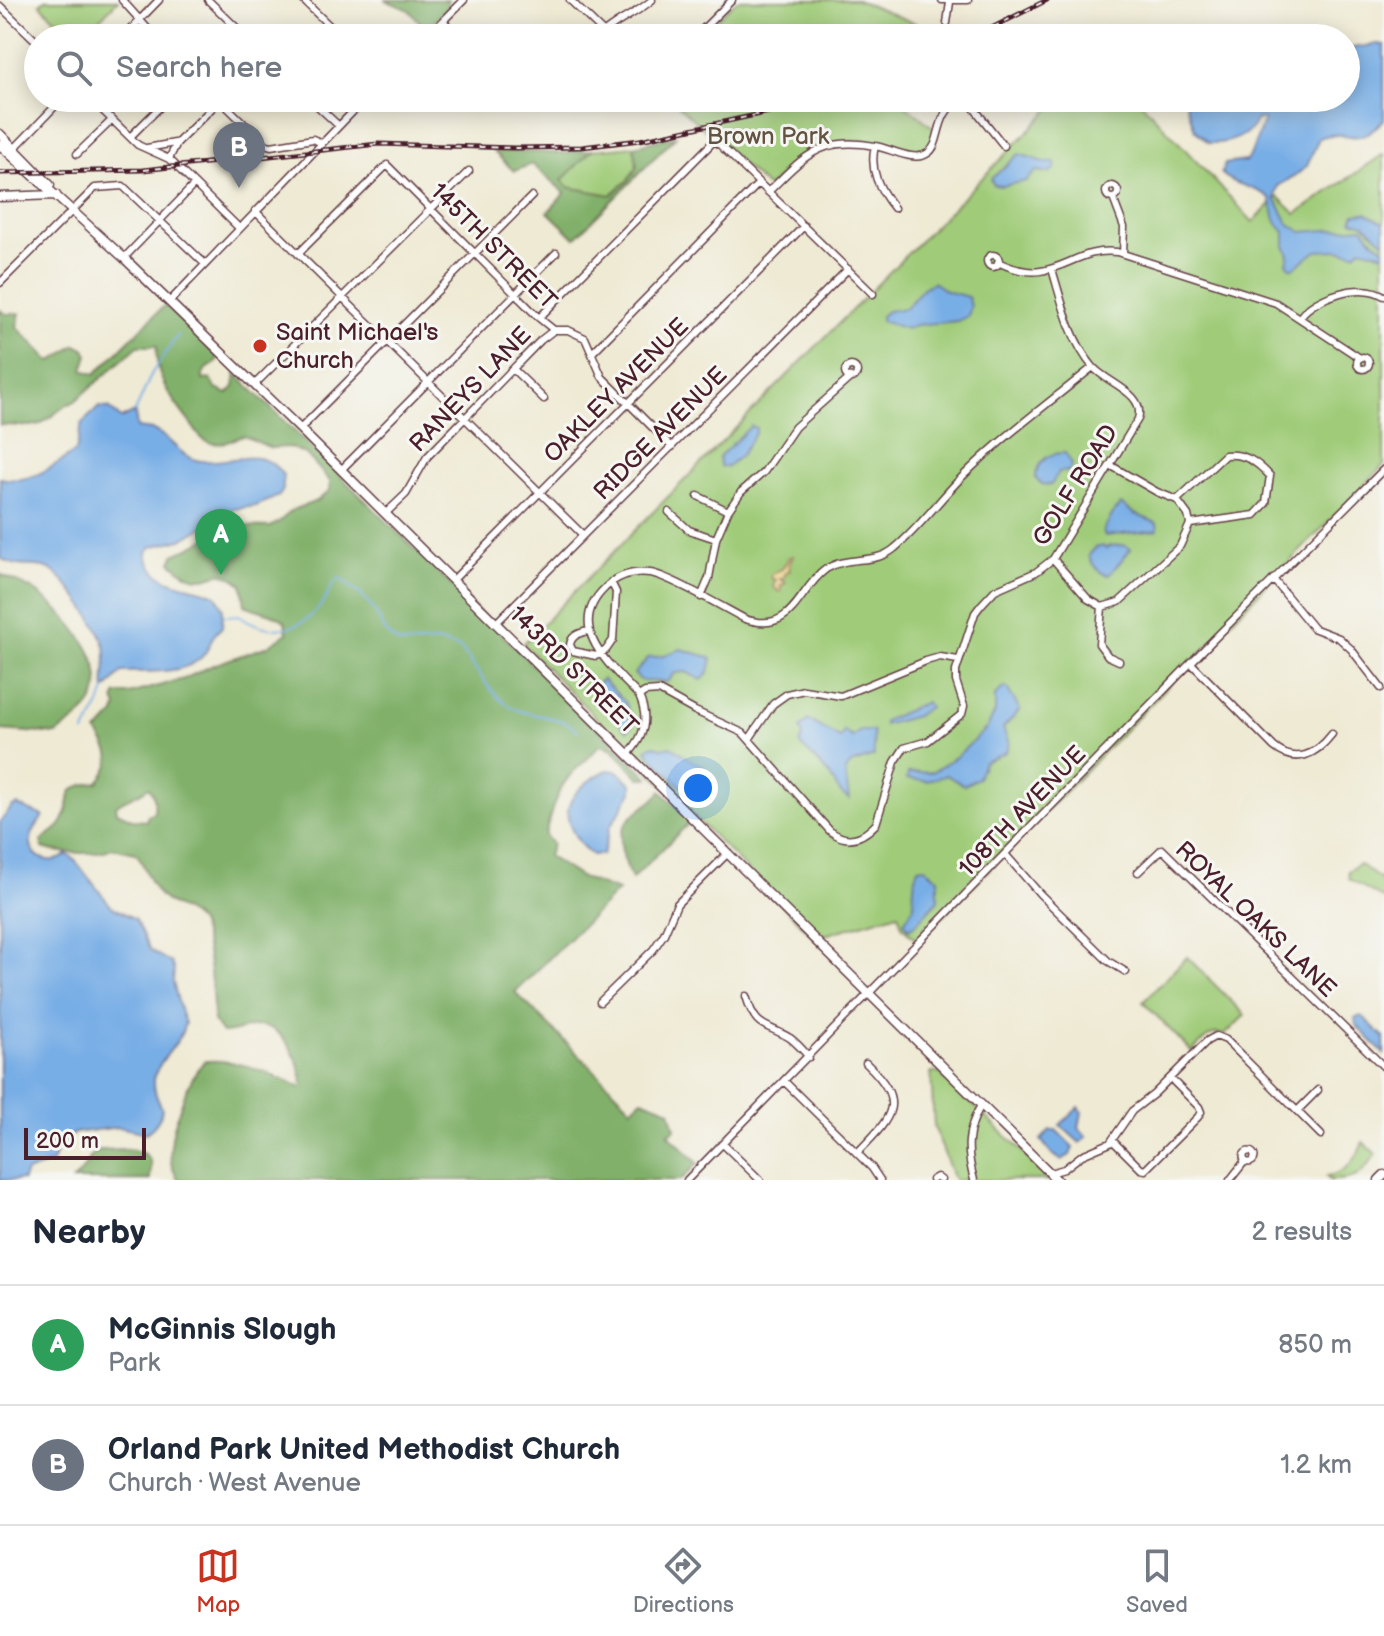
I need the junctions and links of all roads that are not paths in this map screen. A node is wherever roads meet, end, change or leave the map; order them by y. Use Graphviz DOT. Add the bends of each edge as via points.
graph roads {
  1 [pos="122,0"];
  2 [pos="159,0"];
  3 [pos="208,0"];
  4 [pos="303,0"];
  5 [pos="464,0"];
  6 [pos="570,0"];
  7 [pos="652,0"];
  8 [pos="732,0"];
  9 [pos="968,0"];
  10 [pos="946,1"];
  11 [pos="0,6"];
  12 [pos="139,20"];
  13 [pos="443,21"];
  14 [pos="947,23"];
  15 [pos="135,24"];
  16 [pos="143,24"];
  17 [pos="233,24"];
  18 [pos="328,24"];
  19 [pos="440,24"];
  20 [pos="446,24"];
  21 [pos="591,24"];
  22 [pos="616,24"];
  23 [pos="708,24"];
  24 [pos="24,29"];
  25 [pos="50,112"];
  26 [pos="104,112"];
  27 [pos="155,112"];
  28 [pos="207,112"];
  29 [pos="232,112"];
  30 [pos="324,112"];
  31 [pos="352,112"];
  32 [pos="946,112"];
  33 [pos="976,112"];
  34 [pos="112,120"];
  35 [pos="339,126"];
  36 [pos="0,134"];
  37 [pos="130,137"];
  38 [pos="177,143"];
  39 [pos="322,143"];
  40 [pos="0,145"];
  41 [pos="875,146"];
  42 [pos="1004,146"];
  43 [pos="144,148"];
  44 [pos="12,151"];
  45 [pos="77,154"];
  46 [pos="169,159"];
  47 [pos="469,171"];
  48 [pos="34,177"];
  49 [pos="759,183"];
  50 [pos="194,185"];
  51 [pos="768,192"];
  52 [pos="29,195"];
  53 [pos="57,195"];
  54 [pos="532,196"];
  55 [pos="0,197"];
  56 [pos="1113,198"];
  57 [pos="894,208"];
  58 [pos="431,209"];
  59 [pos="73,210"];
  60 [pos="255,211"];
  61 [pos="159,221"];
  62 [pos="804,226"];
  63 [pos="239,228"];
  64 [pos="475,253"];
  65 [pos="556,253"];
  66 [pos="298,254"];
  67 [pos="1123,254"];
  68 [pos="124,258"];
  69 [pos="998,262"];
  70 [pos="205,264"];
  71 [pos="848,269"];
  72 [pos="1052,269"];
  73 [pos="0,283"];
  74 [pos="516,294"];
  75 [pos="873,294"];
  76 [pos="1384,296"];
  77 [pos="342,297"];
  78 [pos="169,302"];
  79 [pos="1300,317"];
  80 [pos="539,318"];
  81 [pos="554,330"];
  82 [pos="387,341"];
  83 [pos="593,352"];
  84 [pos="1360,358"];
  85 [pos="1093,367"];
  86 [pos="513,369"];
  87 [pos="850,378"];
  88 [pos="428,382"];
  89 [pos="254,385"];
  90 [pos="544,399"];
  91 [pos="628,404"];
  92 [pos="465,418"];
  93 [pos="300,429"];
  94 [pos="672,447"];
  95 [pos="1110,465"];
  96 [pos="1384,469"];
  97 [pos="341,470"];
  98 [pos="540,493"];
  99 [pos="698,496"];
  100 [pos="1177,500"];
  101 [pos="728,511"];
  102 [pos="669,512"];
  103 [pos="386,513"];
  104 [pos="1190,524"];
  105 [pos="583,535"];
  106 [pos="716,539"];
  107 [pos="1053,559"];
  108 [pos="454,579"];
  109 [pos="1273,579"];
  110 [pos="611,582"];
  111 [pos="701,597"];
  112 [pos="1102,607"];
  113 [pos="497,622"];
  114 [pos="590,631"];
  115 [pos="601,655"];
  116 [pos="958,660"];
  117 [pos="1119,661"];
  118 [pos="1191,663"];
  119 [pos="1381,688"];
  120 [pos="639,696"];
  121 [pos="1332,734"];
  122 [pos="750,738"];
  123 [pos="629,753"];
  124 [pos="728,853"];
  125 [pos="1005,854"];
  126 [pos="1138,872"];
  127 [pos="1126,972"];
  128 [pos="870,995"];
  129 [pos="746,996"];
  130 [pos="600,1002"];
  131 [pos="809,1057"];
  132 [pos="866,1063"];
  133 [pos="1384,1067"];
  134 [pos="1170,1078"];
  135 [pos="785,1082"];
  136 [pos="1318,1090"];
  137 [pos="981,1105"];
  138 [pos="1297,1111"];
  139 [pos="1321,1135"];
  140 [pos="1112,1140"];
  141 [pos="723,1144"];
  142 [pos="857,1153"];
  143 [pos="1245,1161"];
  144 [pos="1064,1169"];
  145 [pos="1384,1175"];
  146 [pos="1056,1178"];
  147 [pos="687,1180"];
  148 [pos="760,1180"];
  149 [pos="880,1180"];
  150 [pos="932,1180"];
  151 [pos="941,1180"];
  152 [pos="974,1180"];
  153 [pos="1230,1180"];
  154 [pos="1379,1180"];
  1 -- 12 [label="street"];
  2 -- 12 [label="street"];
  3 -- 17 [label="street"];
  4 -- 18 [label="street"];
  5 -- 13 [label="street"];
  6 -- 21 [label="street"];
  7 -- 22 [label="street"];
  8 -- 23 [label="street"];
  9 -- 10 [label="street"];
  10 -- 14 [label="street"];
  11 -- 24 [label="street"];
  12 -- 15 [label="street"];
  12 -- 16 [label="street"];
  13 -- 19 [label="street"];
  13 -- 20 [label="street"];
  25 -- 44 [label="street"];
  26 -- 34 [label="street"];
  27 -- 37 [label="street"];
  28 -- 38 [label="street"];
  29 -- 39 [label="street" via="265,144 313,139"];
  30 -- 35 [label="street"];
  31 -- 35 [label="street"];
  32 -- 41 [label="street" via="927,155 915,157"];
  33 -- 42 [label="street"];
  34 -- 37 [label="street"];
  34 -- 45 [label="street"];
  35 -- 39 [label="street"];
  36 -- 44 [label="main road"];
  37 -- 43 [label="street"];
  38 -- 43 [label="street"];
  38 -- 46 [label="street"];
  39 -- 60 [label="street"];
  40 -- 44 [label="main road"];
  41 -- 51 [label="street" via="827,146 802,159"];
  41 -- 57 [label="street" via="875,176"];
  43 -- 46 [label="street"];
  44 -- 48 [label="main road"];
  44 -- 53 [label="main road"];
  46 -- 50 [label="street"];
  47 -- 58 [label="street"];
  48 -- 52 [label="main road" via="37,189"];
  48 -- 53 [label="main road"];
  49 -- 51 [label="street"];
  49 -- 80 [label="street, RANEYS LANE" via="715,140"];
  49 -- 83 [label="street"];
  50 -- 61 [label="street"];
  50 -- 63 [label="street"];
  51 -- 62 [label="street"];
  52 -- 53 [label="main road"];
  52 -- 55 [label="main road"];
  53 -- 59 [label="main road, 143RD STREET"];
  54 -- 64 [label="street"];
  56 -- 67 [label="street" via="1124,227"];
  58 -- 64 [label="street, 145TH STREET"];
  58 -- 66 [label="street, 145TH STREET" via="387,165"];
  58 -- 77 [label="street"];
  59 -- 61 [label="street" via="95,188 123,186"];
  59 -- 68 [label="main road, 143RD STREET"];
  59 -- 73 [label="street"];
  60 -- 63 [label="street"];
  60 -- 66 [label="street"];
  61 -- 68 [label="street"];
  61 -- 70 [label="street"];
  62 -- 71 [label="street"];
  62 -- 91 [label="street, OAKLEY AVENUE"];
  63 -- 70 [label="street"];
  64 -- 74 [label="street, 145TH STREET"];
  64 -- 82 [label="street"];
  65 -- 74 [label="street"];
  66 -- 77 [label="street"];
  67 -- 72 [label="street" via="1108,251"];
  67 -- 79 [label="street" via="1276,303"];
  68 -- 78 [label="main road, 143RD STREET"];
  69 -- 72 [label="street" via="1028,273"];
  70 -- 78 [label="street"];
  71 -- 75 [label="street"];
  71 -- 94 [label="street, RIDGE AVENUE"];
  72 -- 85 [label="street" via="1074,338"];
  74 -- 80 [label="street, 145TH STREET"];
  74 -- 88 [label="street"];
  76 -- 79 [label="street" via="1357,290 1311,305"];
  77 -- 82 [label="street"];
  77 -- 89 [label="street"];
  78 -- 89 [label="main road, 143RD STREET"];
  79 -- 84 [label="street"];
  80 -- 81 [label="street, 145TH STREET"];
  81 -- 83 [label="street, 145TH STREET" via="576,332"];
  81 -- 86 [label="street, RANEYS LANE"];
  82 -- 88 [label="street"];
  82 -- 93 [label="street"];
  83 -- 91 [label="street, 145TH STREET" via="598,372"];
  85 -- 95 [label="street, GOLF ROAD" via="1140,407"];
  85 -- 111 [label="street" via="963,476 894,550 830,567 783,617 753,621"];
  86 -- 90 [label="street"];
  86 -- 92 [label="street, RANEYS LANE"];
  87 -- 101 [label="street" via="795,427"];
  88 -- 92 [label="street"];
  88 -- 97 [label="street"];
  89 -- 93 [label="main road, 143RD STREET"];
  91 -- 94 [label="street, 145TH STREET"];
  91 -- 98 [label="street, OAKLEY AVENUE"];
  92 -- 98 [label="street"];
  92 -- 103 [label="street, RANEYS LANE" via="427,457 406,494"];
  93 -- 97 [label="main road, 143RD STREET"];
  94 -- 105 [label="street, RIDGE AVENUE"];
  95 -- 100 [label="street"];
  95 -- 107 [label="street, GOLF ROAD"];
  96 -- 109 [label="street, 108TH AVENUE"];
  97 -- 103 [label="main road, 143RD STREET"];
  98 -- 105 [label="street"];
  98 -- 108 [label="street, OAKLEY AVENUE"];
  99 -- 101 [label="street"];
  100 -- 104 [label="street"];
  100 -- 104 [label="street" via="1225,455 1244,456 1270,476 1266,503 1255,515"];
  101 -- 106 [label="street"];
  102 -- 106 [label="street" via="689,530"];
  103 -- 108 [label="main road, 143RD STREET"];
  104 -- 112 [label="street" via="1180,546 1119,602"];
  105 -- 113 [label="street, RIDGE AVENUE"];
  106 -- 111 [label="street"];
  107 -- 112 [label="street" via="1088,599"];
  107 -- 116 [label="street, GOLF ROAD" via="989,596 975,613"];
  108 -- 113 [label="main road, 143RD STREET"];
  109 -- 118 [label="street, 108TH AVENUE"];
  109 -- 119 [label="street" via="1313,628 1351,649"];
  110 -- 111 [label="street" via="627,574 653,573"];
  110 -- 114 [label="street" via="592,605"];
  110 -- 115 [label="street" via="616,592 613,640"];
  112 -- 117 [label="street" via="1099,644"];
  113 -- 123 [label="main road, 143RD STREET"];
  114 -- 115 [label="street"];
  114 -- 115 [label="street" via="577,634 571,649"];
  115 -- 120 [label="street"];
  116 -- 122 [label="street" via="926,661 841,696 804,690 787,694 773,704"];
  116 -- 122 [label="street, GOLF ROAD" via="962,714 928,741 904,748 876,824 861,837 844,839 830,831"];
  118 -- 121 [label="street" via="1284,754 1312,754"];
  118 -- 125 [label="street, 108TH AVENUE"];
  120 -- 122 [label="street, GOLF ROAD" via="659,691"];
  120 -- 123 [label="street" via="645,724"];
  123 -- 124 [label="main road, 143RD STREET"];
  124 -- 128 [label="main road, 143RD STREET"];
  124 -- 130 [label="street" via="681,899 653,950"];
  125 -- 127 [label="street" via="1108,961"];
  125 -- 128 [label="street, 108TH AVENUE"];
  126 -- 133 [label="street, ROYAL OAKS LANE" via="1162,849"];
  128 -- 131 [label="street, 108TH AVENUE"];
  128 -- 137 [label="main road, 143RD STREET"];
  129 -- 131 [label="street" via="757,1020"];
  131 -- 135 [label="street, 108TH AVENUE"];
  132 -- 142 [label="street" via="890,1091 890,1112"];
  134 -- 138 [label="street" via="1207,1041 1220,1036"];
  134 -- 140 [label="street" via="1132,1111"];
  134 -- 140 [label="street" via="1201,1110 1198,1117 1145,1170"];
  135 -- 141 [label="street, 108TH AVENUE"];
  135 -- 142 [label="street"];
  136 -- 138 [label="street"];
  137 -- 146 [label="main road, 143RD STREET"];
  137 -- 152 [label="street" via="967,1140"];
  138 -- 139 [label="street"];
  140 -- 144 [label="street"];
  141 -- 147 [label="street, 108TH AVENUE"];
  141 -- 148 [label="street"];
  142 -- 149 [label="street"];
  143 -- 153 [label="street"];
  144 -- 146 [label="street"];
  144 -- 146 [label="street"];
  145 -- 154 [label="main road"];
  150 -- 151 [label="street"];
}
